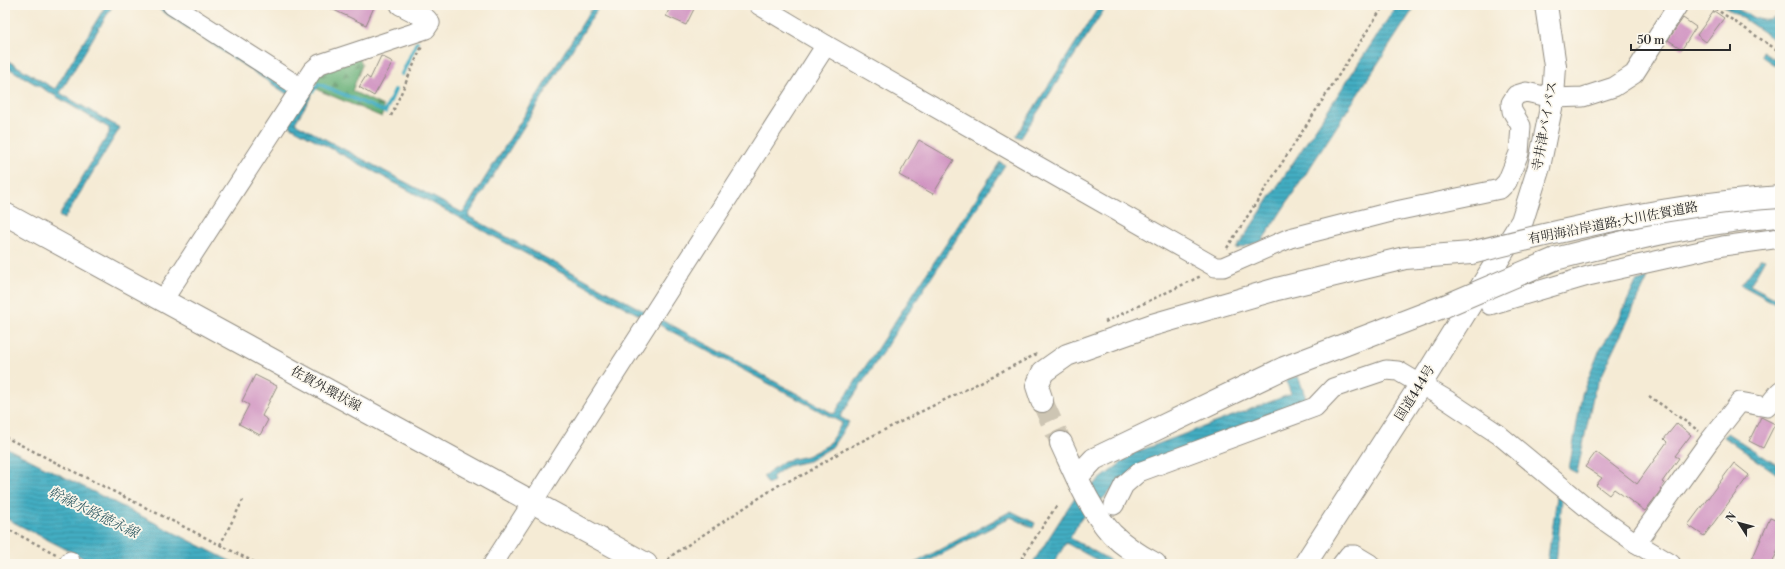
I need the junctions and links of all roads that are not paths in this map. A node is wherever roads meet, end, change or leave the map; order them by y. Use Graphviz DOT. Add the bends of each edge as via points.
graph roads {
  1 [pos="172,5"];
  2 [pos="400,5"];
  3 [pos="759,5"];
  4 [pos="1546,5"];
  5 [pos="1678,5"];
  6 [pos="826,45"];
  7 [pos="301,88"];
  8 [pos="1553,98"];
  9 [pos="1780,197"];
  10 [pos="5,214"];
  11 [pos="1780,216"];
  12 [pos="1522,221"];
  13 [pos="1780,238"];
  14 [pos="163,300"];
  15 [pos="1490,305"];
  16 [pos="1421,384"];
  17 [pos="1780,391"];
  18 [pos="1042,401"];
  19 [pos="1061,443"];
  20 [pos="1077,477"];
  21 [pos="533,502"];
  22 [pos="1114,505"];
  23 [pos="1636,543"];
  24 [pos="493,564"];
  25 [pos="646,564"];
  26 [pos="1155,564"];
  27 [pos="1305,564"];
  28 [pos="1342,564"];
  29 [pos="1370,564"];
  30 [pos="1671,564"];
  1 -- 7 [label="street"];
  2 -- 7 [label="street" via="427,18 430,23 426,29 320,64 312,70"];
  3 -- 6 [label="street"];
  4 -- 8 [label="main road, 寺井津バイパス" via="1555,66"];
  5 -- 8 [label="street" via="1634,74 1614,87 1583,97"];
  6 -- 8 [label="street" via="1215,267 1223,267 1290,238 1390,212 1500,188 1507,182 1519,153 1521,126 1512,111 1511,103 1516,95 1526,92"];
  6 -- 21 [label="street"];
  7 -- 14 [label="street"];
  8 -- 12 [label="main road, 寺井津バイパス" via="1539,167"];
  9 -- 18 [label="main road, 有明海沿岸道路;大川佐賀道路, bridge" via="1663,211 1548,233 1471,253 1405,258 1277,288 1144,328 1067,355 1043,372 1037,386"];
  10 -- 14 [label="main road, 佐賀外環状線"];
  11 -- 20 [label="main road, 有明海沿岸道路;大川佐賀道路, bridge" via="1663,233 1556,259 1445,306 1284,368 1094,459"];
  12 -- 16 [label="main road, 国道444号"];
  13 -- 15 [label="street" via="1723,246 1588,276"];
  14 -- 21 [label="main road, 佐賀外環状線"];
  16 -- 22 [label="street" via="1398,371 1386,370 1333,388 1315,407 1139,472 1124,485"];
  16 -- 23 [label="street" via="1498,434 1596,515"];
  16 -- 27 [label="main road, 国道444号"];
  17 -- 23 [label="street" via="1767,407 1740,402"];
  19 -- 20 [label="main road"];
  20 -- 26 [label="main road" via="1100,520 1113,535"];
  21 -- 24 [label="street"];
  21 -- 25 [label="main road, 佐賀外環状線"];
  23 -- 30 [label="street"];
  28 -- 29 [label="street" via="1349,555 1355,555"];
}
